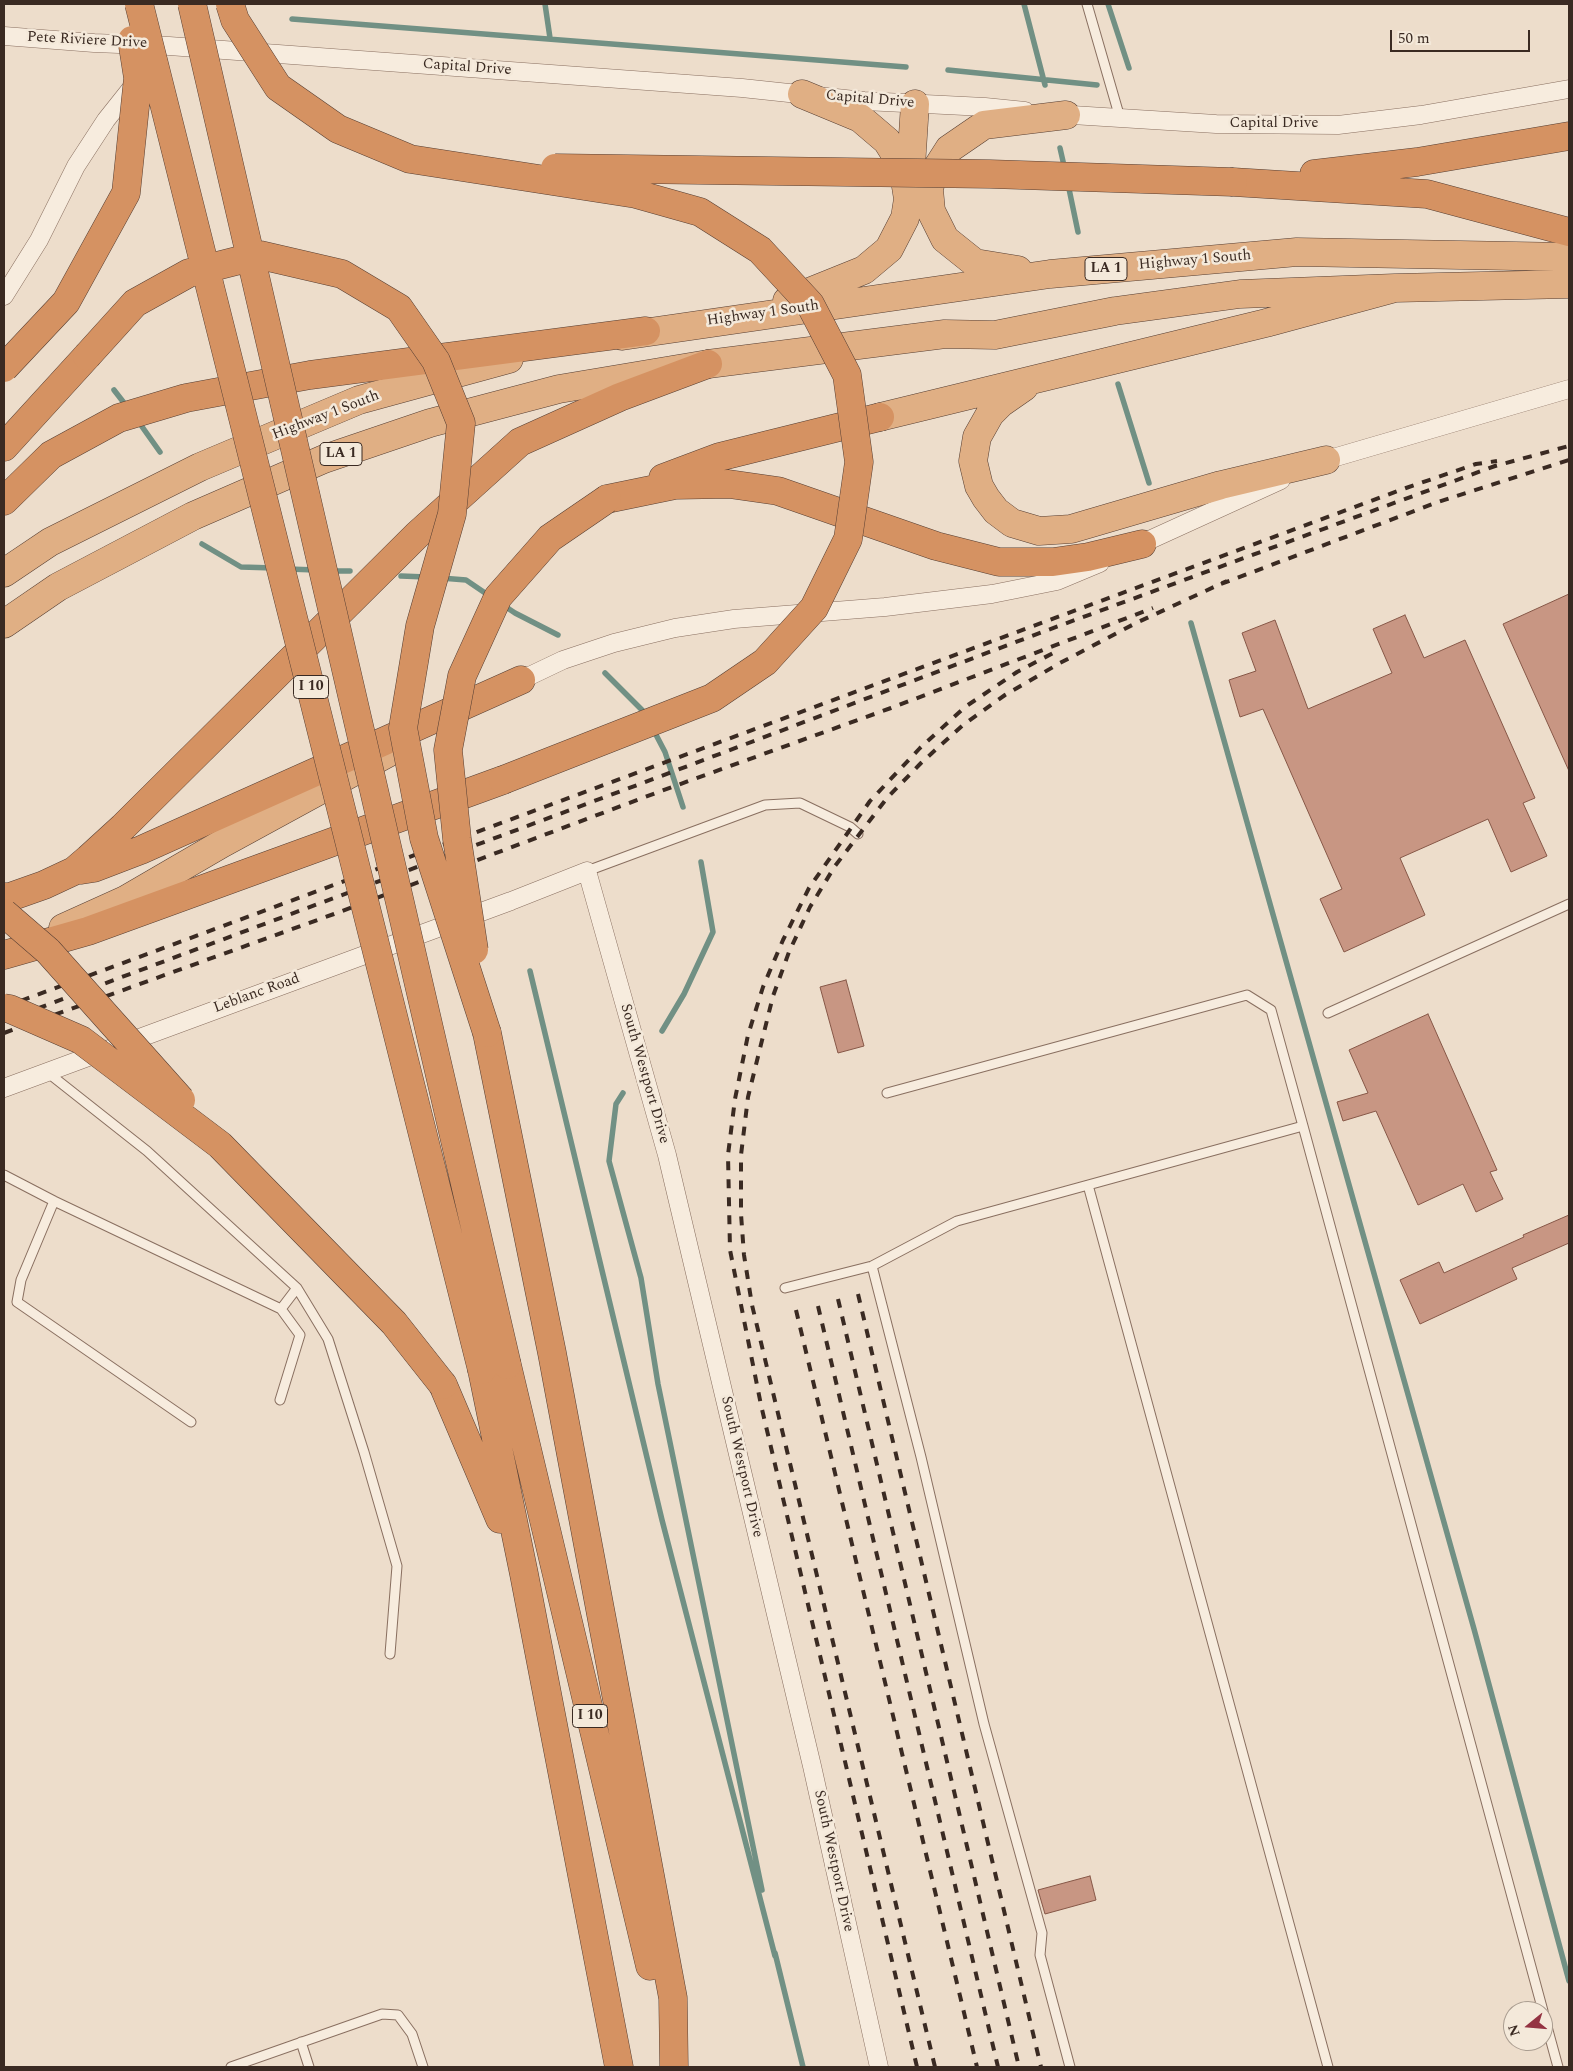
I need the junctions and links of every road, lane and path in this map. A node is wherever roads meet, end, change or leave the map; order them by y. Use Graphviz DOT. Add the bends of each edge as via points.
graph roads {
  1 [pos="127,4"];
  2 [pos="139,4"];
  3 [pos="192,4"];
  4 [pos="230,4"];
  5 [pos="1087,4"];
  6 [pos="4,36"];
  7 [pos="170,46"];
  8 [pos="1569,89"];
  9 [pos="802,94"];
  10 [pos="924,104"];
  11 [pos="1066,115"];
  12 [pos="1120,118"];
  13 [pos="1569,136"];
  14 [pos="458,168"];
  15 [pos="1233,182"];
  16 [pos="919,194"];
  17 [pos="1569,232"];
  18 [pos="1569,258"];
  19 [pos="1050,274"];
  20 [pos="1569,284"];
  21 [pos="1395,288"];
  22 [pos="4,296"];
  23 [pos="750,316"];
  24 [pos="646,331"];
  25 [pos="708,364"];
  26 [pos="4,368"];
  27 [pos="1033,381"];
  28 [pos="1569,389"];
  29 [pos="4,447"];
  30 [pos="1326,460"];
  31 [pos="608,499"];
  32 [pos="4,501"];
  33 [pos="1142,544"];
  34 [pos="4,573"];
  35 [pos="4,624"];
  36 [pos="521,680"];
  37 [pos="858,834"];
  38 [pos="74,871"];
  39 [pos="586,871"];
  40 [pos="4,897"];
  41 [pos="1569,904"];
  42 [pos="4,913"];
  43 [pos="4,954"];
  44 [pos="4,1008"];
  45 [pos="1328,1013"];
  46 [pos="487,1033"];
  47 [pos="47,1072"];
  48 [pos="4,1088"];
  49 [pos="887,1093"];
  50 [pos="1302,1126"];
  51 [pos="220,1145"];
  52 [pos="4,1175"];
  53 [pos="1088,1185"];
  54 [pos="54,1201"];
  55 [pos="872,1266"];
  56 [pos="297,1288"];
  57 [pos="785,1288"];
  58 [pos="281,1309"];
  59 [pos="494,1368"];
  60 [pos="280,1400"];
  61 [pos="191,1422"];
  62 [pos="524,1574"];
  63 [pos="390,1654"];
  64 [pos="1540,2001"];
  65 [pos="300,2042"];
  66 [pos="1553,2049"];
  67 [pos="231,2067"];
  68 [pos="309,2067"];
  69 [pos="423,2067"];
  70 [pos="619,2067"];
  71 [pos="674,2067"];
  72 [pos="879,2067"];
  73 [pos="1070,2067"];
  74 [pos="1328,2067"];
  75 [pos="1558,2067"];
  1 -- 26 [label="highway, bridge" via="138,78 126,193 66,302"];
  2 -- 59 [label="highway, I 10, bridge"];
  3 -- 59 [label="highway, I 10, bridge"];
  4 -- 14 [label="highway, bridge" via="235,20 278,87 338,129 410,159"];
  5 -- 12 [label="lane"];
  6 -- 7 [label="street, Pete Riviere Drive"];
  7 -- 9 [label="street, Capital Drive"];
  7 -- 22 [label="street" via="143,73 106,120 76,166 39,240"];
  8 -- 12 [label="street, Capital Drive" via="1421,115 1338,125 1216,124"];
  9 -- 10 [label="street, Capital Drive" via="864,102"];
  9 -- 16 [label="highway" via="860,118 886,141 897,157 905,180"];
  10 -- 11 [label="street, Capital Drive"];
  10 -- 16 [label="highway"];
  11 -- 12 [label="street, Capital Drive"];
  11 -- 16 [label="highway" via="984,125 949,149"];
  13 -- 15 [label="highway" via="1418,162"];
  14 -- 15 [label="highway, bridge" via="950,174"];
  14 -- 43 [label="highway, bridge" via="636,194 700,212 760,250 810,304 847,375 859,462 848,539 814,608 765,662 712,698 503,780 88,931"];
  15 -- 17 [label="highway" via="1427,194"];
  16 -- 19 [label="highway" via="945,239 975,264"];
  16 -- 23 [label="highway" via="889,249 864,270"];
  18 -- 19 [label="highway, Highway 1 South / LA 1" via="1297,252"];
  19 -- 23 [label="highway, Highway 1 South / LA 1"];
  20 -- 21 [label="highway"];
  21 -- 25 [label="highway, LA 1" via="1240,294 1115,311 995,335 945,334"];
  21 -- 27 [label="highway"];
  23 -- 24 [label="highway, Highway 1 South / LA 1"];
  24 -- 32 [label="highway" via="310,375 186,398 119,418 51,455"];
  24 -- 34 [label="highway, Highway 1 South / LA 1" via="489,363 359,400 200,467 50,542"];
  25 -- 35 [label="highway, LA 1" via="559,389 430,423 324,459 193,516 58,588"];
  25 -- 38 [label="highway" via="620,397 520,442 417,535 123,827"];
  27 -- 30 [label="highway" via="990,414 977,437 973,461 979,486 996,511 1012,522 1039,531 1070,529 1221,485"];
  27 -- 31 [label="highway" via="719,457"];
  28 -- 30 [label="street"];
  29 -- 46 [label="highway, bridge" via="135,303 189,273 260,255 342,274 399,308 436,361 460,423 452,514 420,626 403,728 424,838"];
  30 -- 33 [label="street"];
  31 -- 33 [label="highway" via="674,485 729,484 778,491 936,546 998,562 1054,562"];
  31 -- 46 [label="highway, bridge" via="550,538 498,597 462,676 448,750 457,839"];
  33 -- 36 [label="street" via="1056,581 992,594 885,607 734,619 675,628 572,657"];
  36 -- 38 [label="highway" via="141,850 94,868"];
  36 -- 43 [label="highway" via="223,842 125,900"];
  37 -- 39 [label="lane" via="800,804 765,805"];
  38 -- 40 [label="highway" via="44,885"];
  39 -- 47 [label="street, Leblanc Road"];
  39 -- 72 [label="street, South Westport Drive" via="669,1164 812,1766"];
  41 -- 45 [label="lane"];
  42 -- 51 [label="highway, bridge" via="48,951"];
  44 -- 51 [label="highway, bridge" via="81,1040"];
  46 -- 71 [label="highway" via="552,1353 673,1998"];
  47 -- 48 [label="street, Leblanc Road"];
  47 -- 56 [label="lane" via="147,1151"];
  49 -- 50 [label="lane" via="1248,995 1271,1010"];
  50 -- 53 [label="lane"];
  50 -- 64 [label="lane"];
  51 -- 62 [label="highway, bridge" via="394,1322 443,1385"];
  52 -- 54 [label="lane"];
  53 -- 55 [label="lane" via="957,1221"];
  53 -- 74 [label="lane"];
  54 -- 58 [label="lane"];
  54 -- 61 [label="lane" via="21,1280 17,1302"];
  55 -- 57 [label="lane"];
  55 -- 73 [label="lane" via="977,1696 1042,1933 1040,1955"];
  56 -- 58 [label="lane"];
  56 -- 63 [label="lane" via="328,1339 397,1566"];
  58 -- 60 [label="lane" via="300,1335"];
  59 -- 62 [label="highway, I 10"];
  59 -- 71 [label="highway, I 10"];
  62 -- 70 [label="highway, I 10"];
  65 -- 67 [label="lane"];
  65 -- 68 [label="lane"];
  65 -- 69 [label="lane" via="382,2014 398,2016 412,2034"];
  66 -- 75 [label="lane"];
}
